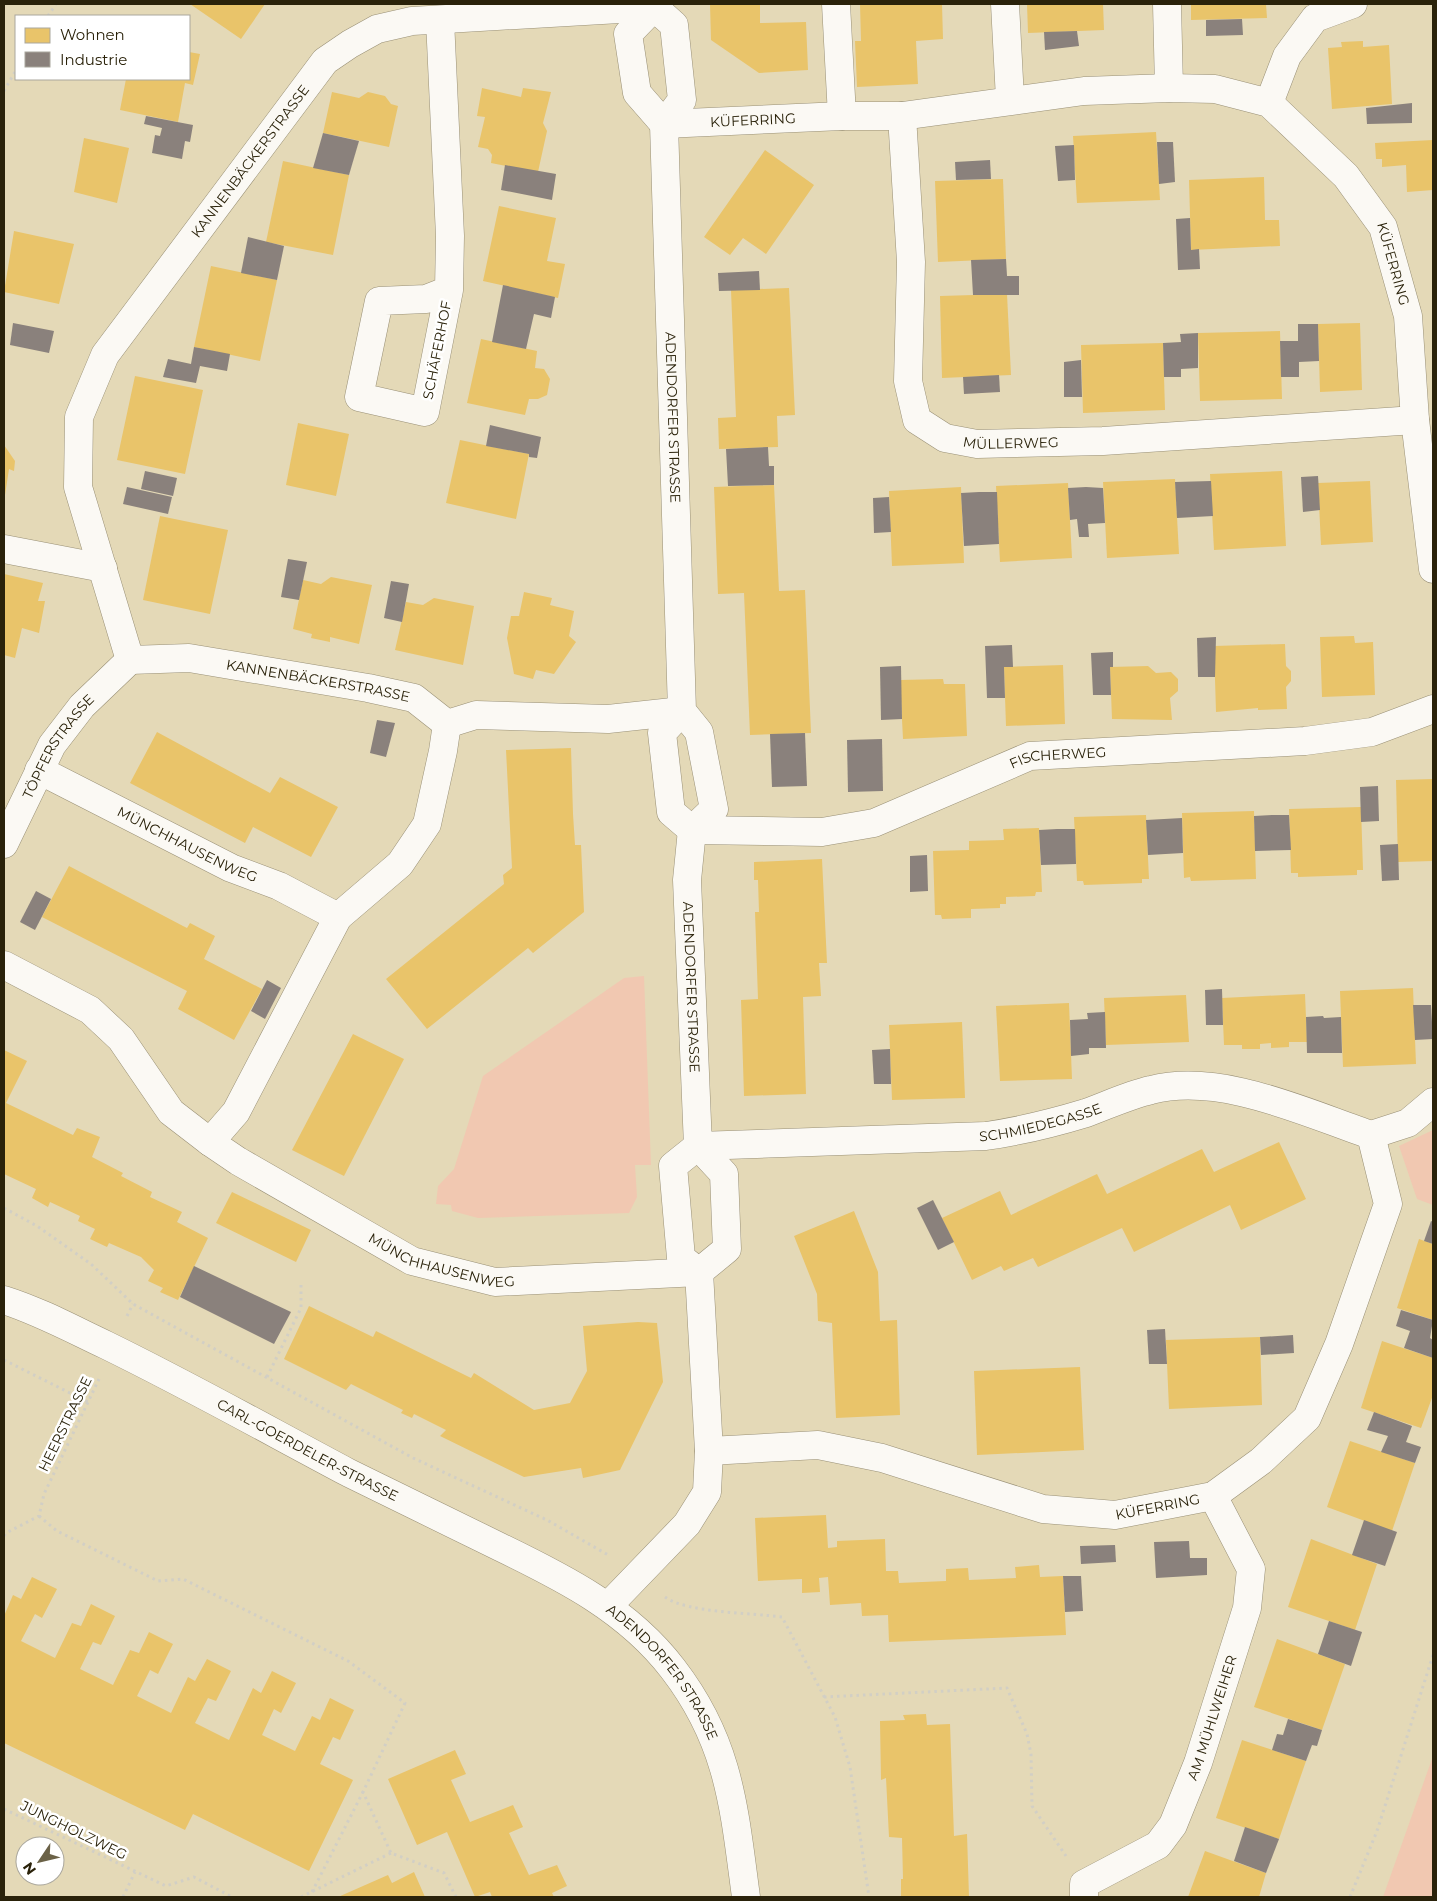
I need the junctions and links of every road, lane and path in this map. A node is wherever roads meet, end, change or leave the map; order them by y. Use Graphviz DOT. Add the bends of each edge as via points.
graph roads {
  1 [pos="56,4"];
  2 [pos="836,4"];
  3 [pos="1005,4"];
  4 [pos="1167,4"];
  5 [pos="1353,4"];
  6 [pos="654,6"];
  7 [pos="49,15"];
  8 [pos="440,20"];
  9 [pos="15,72"];
  10 [pos="1169,88"];
  11 [pos="4,91"];
  12 [pos="1010,100"];
  13 [pos="1269,103"];
  14 [pos="842,116"];
  15 [pos="902,116"];
  16 [pos="664,124"];
  17 [pos="449,290"];
  18 [pos="1415,420"];
  19 [pos="4,549"];
  20 [pos="103,568"];
  21 [pos="1433,569"];
  22 [pos="130,660"];
  23 [pos="1433,709"];
  24 [pos="682,711"];
  25 [pos="446,724"];
  26 [pos="39,770"];
  27 [pos="692,830"];
  28 [pos="4,844"];
  29 [pos="338,917"];
  30 [pos="4,965"];
  31 [pos="1433,1102"];
  32 [pos="1371,1136"];
  33 [pos="210,1142"];
  34 [pos="698,1146"];
  35 [pos="4,1208"];
  36 [pos="699,1272"];
  37 [pos="302,1283"];
  38 [pos="4,1300"];
  39 [pos="133,1304"];
  40 [pos="113,1349"];
  41 [pos="4,1360"];
  42 [pos="267,1377"];
  43 [pos="88,1402"];
  44 [pos="709,1451"];
  45 [pos="1213,1496"];
  46 [pos="40,1516"];
  47 [pos="4,1536"];
  48 [pos="638,1576"];
  49 [pos="608,1606"];
  50 [pos="692,1607"];
  51 [pos="1433,1655"];
  52 [pos="824,1697"];
  53 [pos="363,1792"];
  54 [pos="4,1809"];
  55 [pos="390,1853"];
  56 [pos="136,1872"];
  57 [pos="1084,1891"];
  58 [pos="312,1892"];
  59 [pos="124,1897"];
  60 [pos="232,1897"];
  61 [pos="301,1897"];
  62 [pos="456,1897"];
  63 [pos="746,1897"];
  64 [pos="869,1897"];
  65 [pos="1350,1897"];
  1 -- 7 [label="path"];
  2 -- 14 [label="street"];
  3 -- 12 [label="street"];
  4 -- 10 [label="street"];
  5 -- 13 [label="street" via="1315,18 1286,56"];
  6 -- 8 [label="street, KANNENBÄCKERSTRASSE"];
  6 -- 16 [label="street" via="674,25 682,100"];
  6 -- 16 [label="street" via="628,34 637,93"];
  8 -- 17 [label="street, SCHÄFERHOF" via="450,236"];
  8 -- 20 [label="street, KANNENBÄCKERSTRASSE" via="412,21 377,29 325,61 105,355 79,417 78,487"];
  9 -- 11 [label="path"];
  10 -- 12 [label="street, KÜFERRING" via="1084,91"];
  10 -- 13 [label="street, KÜFERRING" via="1215,89"];
  12 -- 15 [label="street, KÜFERRING"];
  13 -- 18 [label="street, KÜFERRING" via="1346,176 1383,227 1408,316"];
  14 -- 15 [label="street, KÜFERRING"];
  14 -- 16 [label="street, KÜFERRING"];
  15 -- 18 [label="street, MÜLLERWEG" via="911,262 908,381 916,420 945,438 977,444 1104,441"];
  16 -- 24 [label="street, ADENDORFER STRASSE"];
  17 -- 17 [label="street, SCHÄFERHOF" via="425,412 359,397 379,301 426,299"];
  18 -- 21 [label="street, KÜFERRING"];
  19 -- 20 [label="street"];
  20 -- 22 [label="street, KANNENBÄCKERSTRASSE"];
  22 -- 25 [label="street, KANNENBÄCKERSTRASSE" via="189,658 368,688 414,698"];
  22 -- 26 [label="street, TÖPFERSTRASSE" via="82,706 52,745"];
  23 -- 27 [label="street, FISCHERWEG" via="1372,732 1305,741 1030,756 874,823 822,832"];
  24 -- 25 [label="street" via="608,719 476,715"];
  24 -- 27 [label="street" via="699,732 714,809"];
  24 -- 27 [label="street" via="662,733 671,812"];
  25 -- 29 [label="street" via="426,824 400,864"];
  26 -- 28 [label="street, TÖPFERSTRASSE"];
  26 -- 29 [label="street, MÜNCHHAUSENWEG" via="231,868 279,886"];
  27 -- 34 [label="street, ADENDORFER STRASSE" via="687,880"];
  29 -- 33 [label="street" via="236,1112"];
  30 -- 33 [label="street, MÜNCHHAUSENWEG" via="90,1010 121,1039 171,1112"];
  31 -- 32 [label="street" via="1408,1123"];
  32 -- 34 [label="street, SCHMIEDEGASSE" via="1258,1097 1218,1086 1199,1085 1152,1089 1053,1123 986,1136"];
  32 -- 45 [label="street, KÜFERRING" via="1388,1204 1332,1360 1307,1418 1261,1461"];
  33 -- 36 [label="street, MÜNCHHAUSENWEG" via="412,1261 495,1282"];
  34 -- 36 [label="street" via="673,1166 681,1258"];
  34 -- 36 [label="street" via="724,1174 727,1250"];
  35 -- 39 [label="path" via="37,1226 91,1264"];
  36 -- 44 [label="street, ADENDORFER STRASSE"];
  37 -- 42 [label="path" via="301,1308"];
  38 -- 40 [label="street, CARL-GOERDELER-STRASSE"];
  39 -- 40 [label="path, HEERSTRASSE"];
  39 -- 42 [label="path"];
  40 -- 43 [label="path, HEERSTRASSE"];
  40 -- 49 [label="street, CARL-GOERDELER-STRASSE" via="350,1473 563,1578"];
  41 -- 43 [label="path"];
  42 -- 48 [label="path" via="413,1458 546,1520 602,1551"];
  43 -- 46 [label="path, HEERSTRASSE" via="44,1494"];
  44 -- 45 [label="street, KÜFERRING" via="818,1445 882,1458 1043,1509 1115,1515"];
  44 -- 48 [label="street, ADENDORFER STRASSE" via="707,1492 687,1524"];
  45 -- 57 [label="street, AM MÜHLWEIHER" via="1251,1569 1247,1608 1198,1763 1172,1825 1158,1845"];
  46 -- 47 [label="path"];
  46 -- 53 [label="path" via="58,1530 158,1581 183,1579 348,1661 405,1703"];
  48 -- 49 [label="street, ADENDORFER STRASSE"];
  49 -- 63 [label="street, ADENDORFER STRASSE" via="666,1660 694,1698 708,1724 733,1800"];
  50 -- 52 [label="path" via="782,1617"];
  51 -- 65 [label="path" via="1376,1831"];
  52 -- 57 [label="path" via="1008,1688 1030,1748 1032,1806"];
  52 -- 64 [label="path" via="835,1717 850,1766"];
  53 -- 55 [label="path"];
  53 -- 58 [label="path"];
  54 -- 56 [label="path, JUNGHOLZWEG"];
  55 -- 58 [label="path"];
  55 -- 62 [label="path" via="444,1873"];
  56 -- 59 [label="path, JUNGHOLZWEG"];
  56 -- 60 [label="path, JUNGHOLZWEG" via="166,1886 194,1878"];
  58 -- 61 [label="path"];
}
